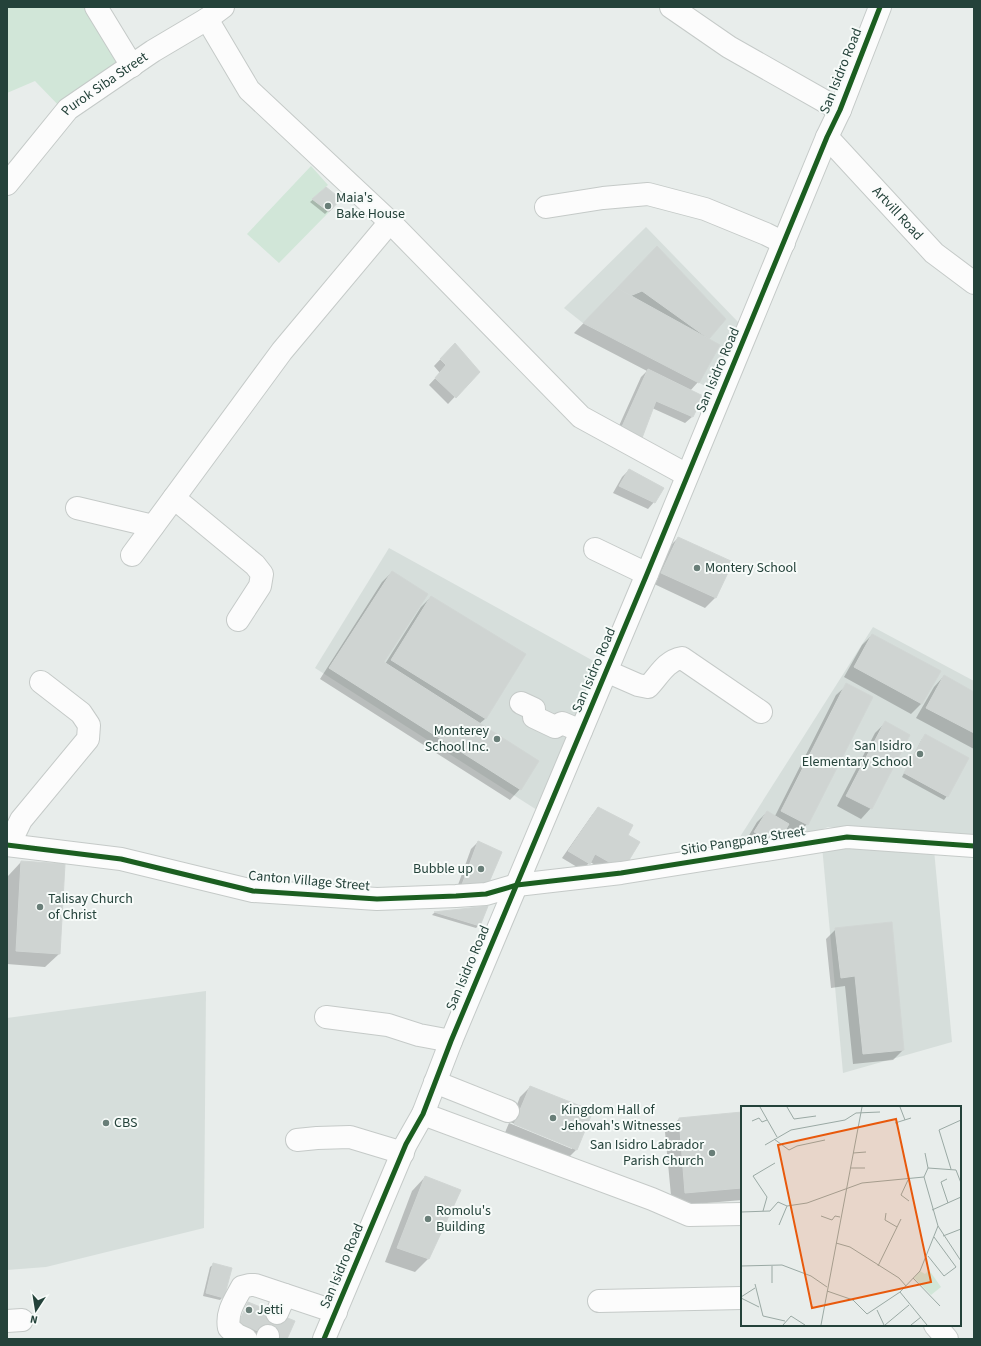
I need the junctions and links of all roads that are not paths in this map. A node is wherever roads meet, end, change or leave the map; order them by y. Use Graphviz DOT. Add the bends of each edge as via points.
graph roads {
  1 [pos="96,7"];
  2 [pos="671,7"];
  3 [pos="880,7"];
  4 [pos="215,13"];
  5 [pos="132,66"];
  6 [pos="840,110"];
  7 [pos="827,137"];
  8 [pos="7,184"];
  9 [pos="546,206"];
  10 [pos="390,222"];
  11 [pos="784,243"];
  12 [pos="974,283"];
  13 [pos="687,475"];
  14 [pos="174,498"];
  15 [pos="78,508"];
  16 [pos="153,526"];
  17 [pos="595,549"];
  18 [pos="132,555"];
  19 [pos="647,574"];
  20 [pos="238,620"];
  21 [pos="606,670"];
  22 [pos="41,682"];
  23 [pos="527,706"];
  24 [pos="761,712"];
  25 [pos="571,727"];
  26 [pos="8,845"];
  27 [pos="974,846"];
  28 [pos="517,885"];
  29 [pos="326,1016"];
  30 [pos="451,1041"];
  31 [pos="435,1082"];
  32 [pos="508,1111"];
  33 [pos="423,1114"];
  34 [pos="298,1140"];
  35 [pos="403,1153"];
  36 [pos="741,1214"];
  37 [pos="741,1298"];
  38 [pos="599,1301"];
  39 [pos="336,1312"];
  40 [pos="935,1326"];
  41 [pos="246,1339"];
  42 [pos="324,1339"];
  43 [pos="947,1339"];
  1 -- 5 [label="street"];
  2 -- 6 [label="street" via="729,47"];
  3 -- 6 [label="street, San Isidro Road"];
  4 -- 5 [label="street, Purok Siba Street"];
  4 -- 10 [label="street" via="249,90"];
  5 -- 8 [label="street, Purok Siba Street" via="68,109"];
  6 -- 7 [label="street, San Isidro Road"];
  7 -- 11 [label="street, San Isidro Road"];
  7 -- 12 [label="street, Artvill Road" via="934,254"];
  9 -- 11 [label="street" via="648,194 705,209"];
  10 -- 13 [label="street" via="581,417"];
  10 -- 14 [label="street" via="282,351"];
  11 -- 13 [label="street, San Isidro Road"];
  13 -- 19 [label="street, San Isidro Road"];
  14 -- 16 [label="street"];
  14 -- 20 [label="street" via="255,564 262,574 260,586"];
  15 -- 16 [label="street"];
  16 -- 18 [label="street"];
  17 -- 19 [label="street"];
  19 -- 21 [label="street, San Isidro Road"];
  21 -- 24 [label="street" via="648,687 663,668 674,659 682,658"];
  21 -- 25 [label="street, San Isidro Road"];
  22 -- 26 [label="street" via="80,713 89,725 88,739 21,820"];
  23 -- 25 [label="street" via="541,704 558,712"];
  25 -- 28 [label="street, San Isidro Road"];
  26 -- 28 [label="street, Canton Village Street" via="120,859 253,891 377,899 486,894"];
  27 -- 28 [label="street, Sitio Pangpang Street" via="848,837 621,873"];
  28 -- 30 [label="street, San Isidro Road"];
  29 -- 30 [label="street" via="388,1025 419,1035"];
  30 -- 31 [label="street, San Isidro Road"];
  31 -- 32 [label="street"];
  31 -- 33 [label="street, San Isidro Road"];
  33 -- 35 [label="street, San Isidro Road"];
  33 -- 36 [label="street" via="689,1215"];
  34 -- 35 [label="street" via="350,1137"];
  35 -- 39 [label="street, San Isidro Road"];
  37 -- 38 [label="street"];
  39 -- 41 [label="street" via="281,1304 255,1285 242,1287 230,1309 228,1323 229,1328"];
  39 -- 42 [label="street, San Isidro Road"];
  40 -- 43 [label="street"];
}
